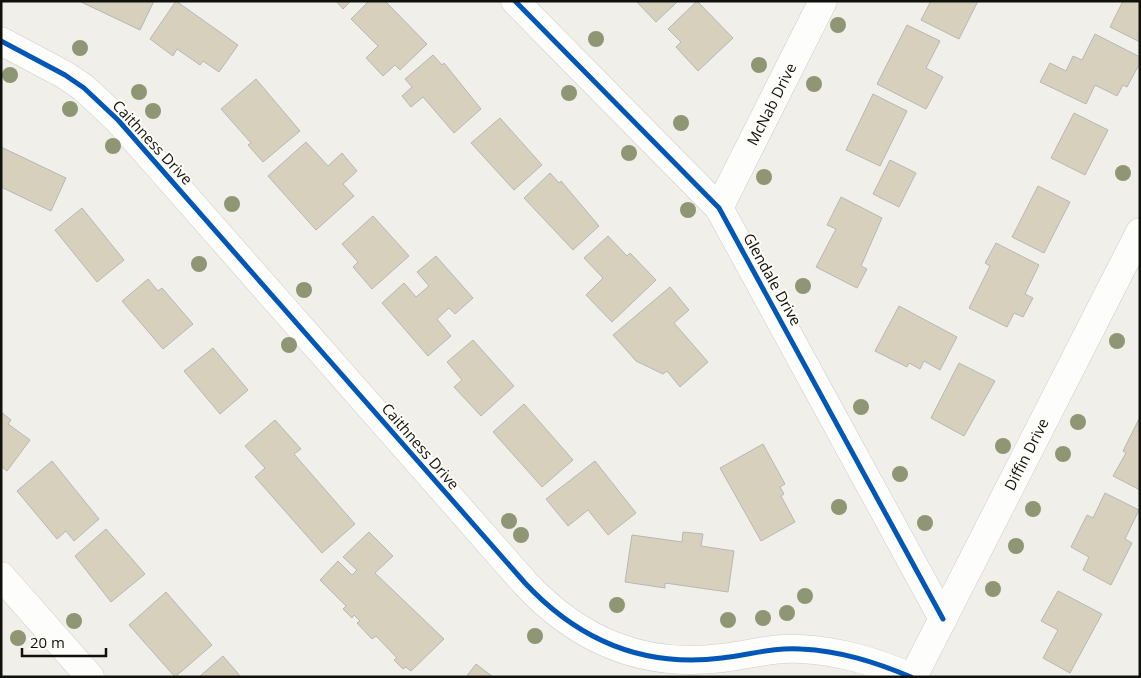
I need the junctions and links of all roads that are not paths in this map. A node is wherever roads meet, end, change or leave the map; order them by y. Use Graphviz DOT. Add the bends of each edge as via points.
graph roads {
  1 [pos="515,1"];
  2 [pos="823,1"];
  3 [pos="1,41"];
  4 [pos="719,208"];
  5 [pos="1140,232"];
  6 [pos="1,576"];
  7 [pos="943,618"];
  8 [pos="90,677"];
  9 [pos="912,677"];
  1 -- 4 [label="street, Glendale Drive"];
  2 -- 4 [label="street, McNab Drive"];
  3 -- 9 [label="street, Caithness Drive" via="65,75 118,120 525,583 546,606 572,625 599,641 660,659 723,658 761,650 800,649 839,652 876,662"];
  4 -- 7 [label="street, Glendale Drive"];
  5 -- 7 [label="street, Diffin Drive"];
  6 -- 8 [label="street"];
  7 -- 9 [label="street, Diffin Drive"];
}
